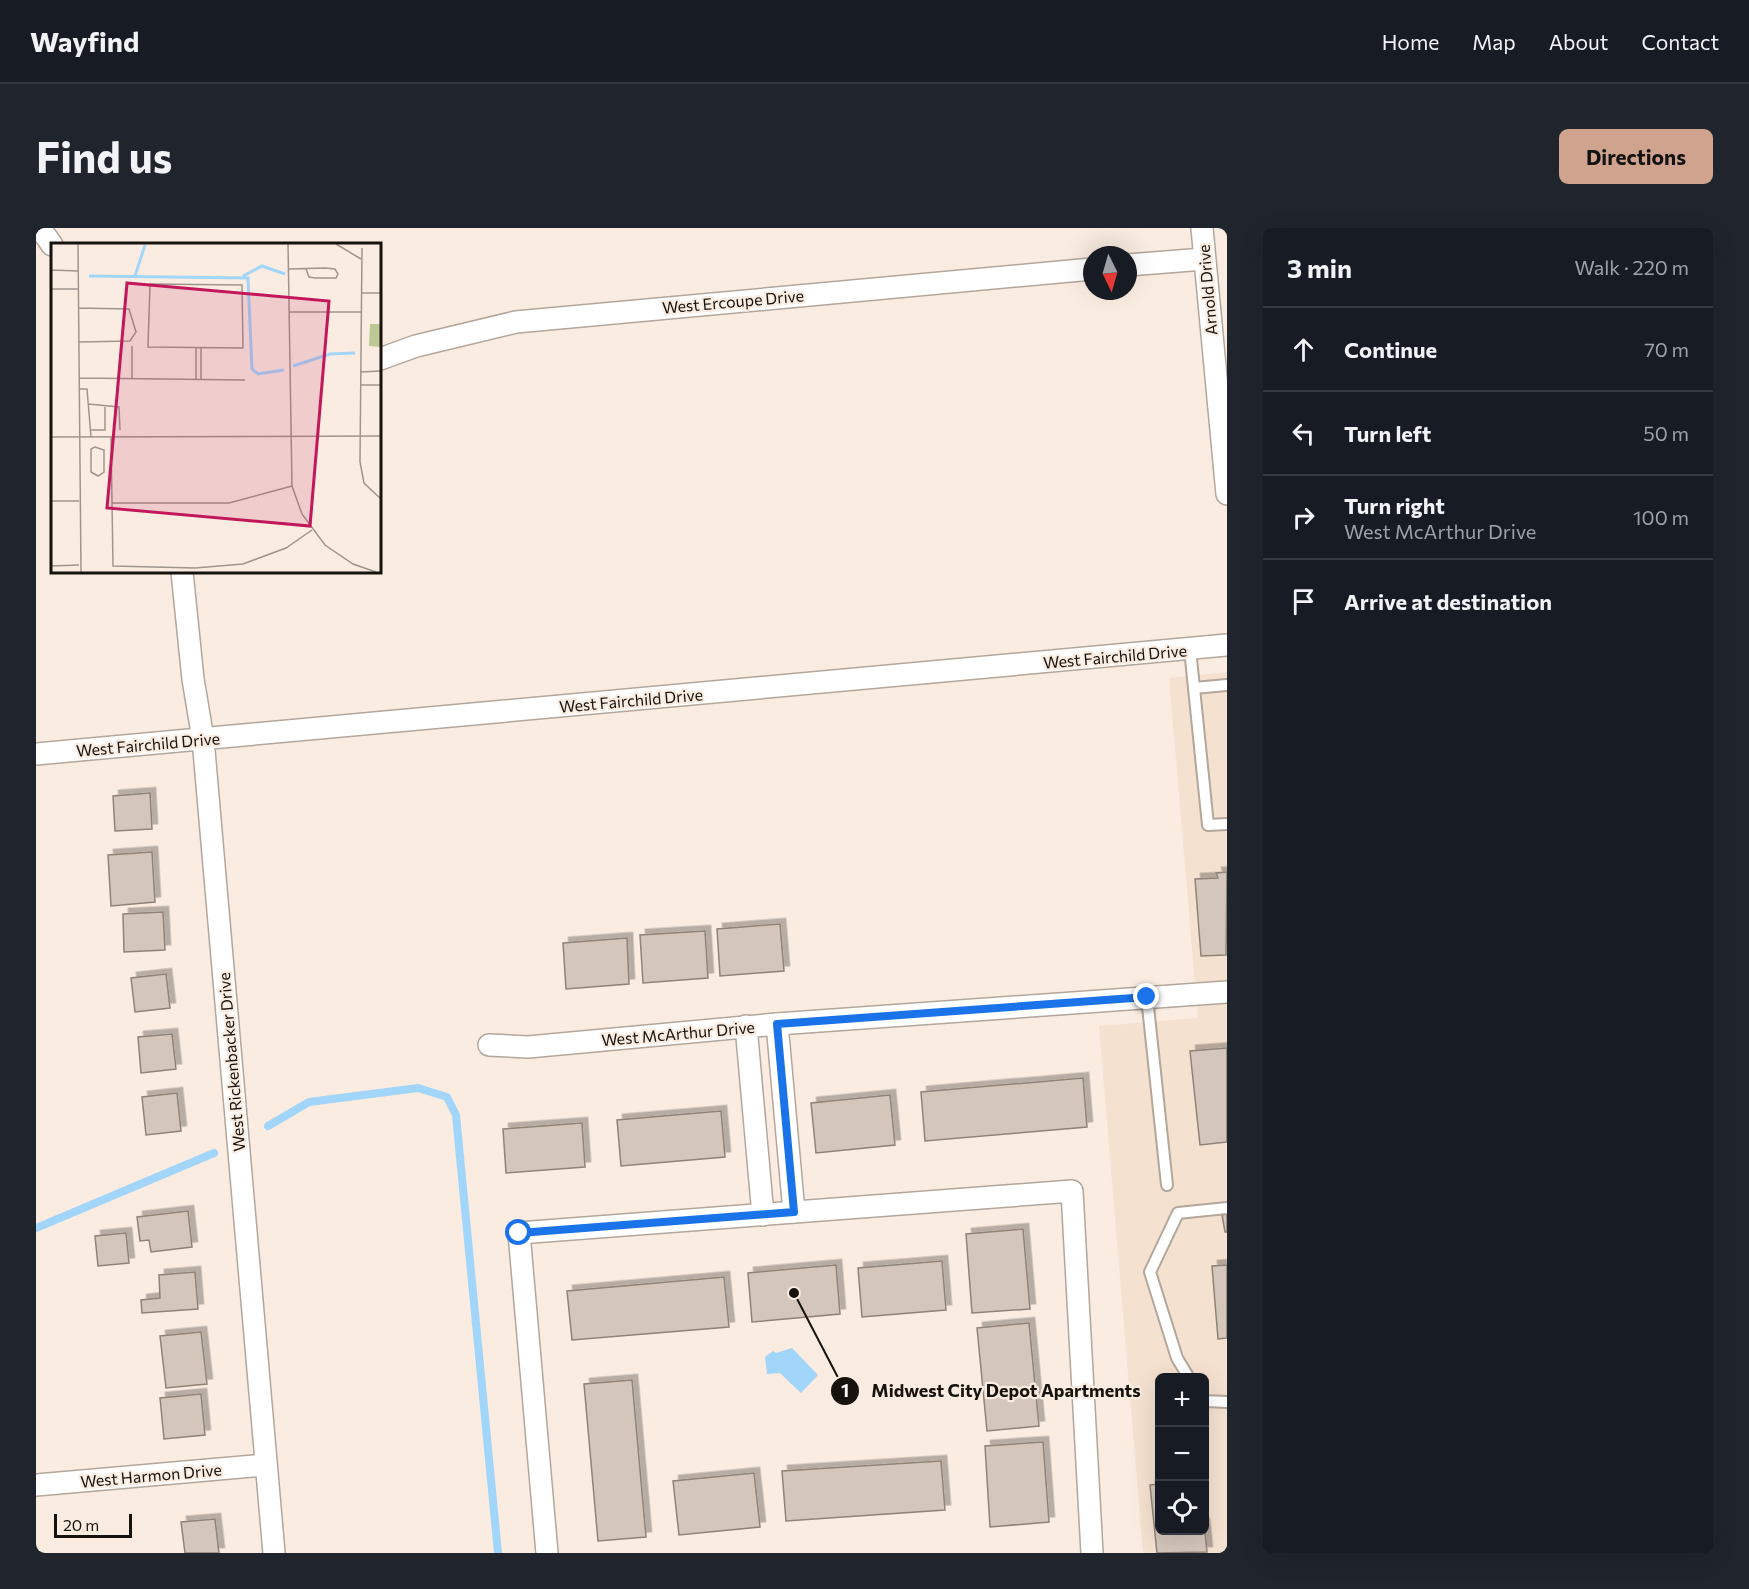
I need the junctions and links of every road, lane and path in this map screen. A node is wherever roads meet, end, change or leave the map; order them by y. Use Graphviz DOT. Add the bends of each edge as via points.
graph roads {
  1 [pos="40,228"];
  2 [pos="1202,228"];
  3 [pos="51,244"];
  4 [pos="1204,259"];
  5 [pos="1137,265"];
  6 [pos="1083,270"];
  7 [pos="381,360"];
  8 [pos="1227,494"];
  9 [pos="182,573"];
  10 [pos="1227,645"];
  11 [pos="1190,649"];
  12 [pos="1227,685"];
  13 [pos="1194,688"];
  14 [pos="203,739"];
  15 [pos="36,754"];
  16 [pos="1227,824"];
  17 [pos="1227,992"];
  18 [pos="1147,997"];
  19 [pos="777,1024"];
  20 [pos="746,1026"];
  21 [pos="489,1045"];
  22 [pos="1167,1185"];
  23 [pos="1227,1208"];
  24 [pos="794,1212"];
  25 [pos="763,1215"];
  26 [pos="1187,1373"];
  27 [pos="1209,1401"];
  28 [pos="1227,1402"];
  29 [pos="265,1465"];
  30 [pos="36,1485"];
  31 [pos="274,1553"];
  32 [pos="547,1553"];
  33 [pos="1092,1553"];
  1 -- 3 [label="street"];
  2 -- 4 [label="street, Arnold Drive"];
  4 -- 5 [label="street"];
  4 -- 8 [label="street, Arnold Drive"];
  6 -- 7 [label="street, West Ercoupe Drive" via="516,322 416,346"];
  9 -- 14 [label="street, West Rickenbacker Drive"];
  10 -- 11 [label="street, West Fairchild Drive"];
  11 -- 13 [label="lane"];
  11 -- 14 [label="street, West Fairchild Drive"];
  12 -- 13 [label="lane"];
  13 -- 16 [label="lane" via="1208,825"];
  14 -- 15 [label="street, West Fairchild Drive"];
  14 -- 29 [label="street, West Rickenbacker Drive"];
  17 -- 18 [label="street, West McArthur Drive"];
  18 -- 19 [label="street, West McArthur Drive"];
  18 -- 22 [label="lane"];
  19 -- 20 [label="street, West McArthur Drive"];
  19 -- 24 [label="street"];
  20 -- 21 [label="street, West McArthur Drive" via="528,1047"];
  20 -- 25 [label="street"];
  23 -- 26 [label="lane" via="1178,1213 1150,1272 1177,1358"];
  24 -- 25 [label="street"];
  24 -- 33 [label="street" via="1072,1191"];
  25 -- 32 [label="street" via="519,1233"];
  27 -- 28 [label="lane"];
  29 -- 30 [label="street, West Harmon Drive"];
  29 -- 31 [label="street, West Rickenbacker Drive"];
}
